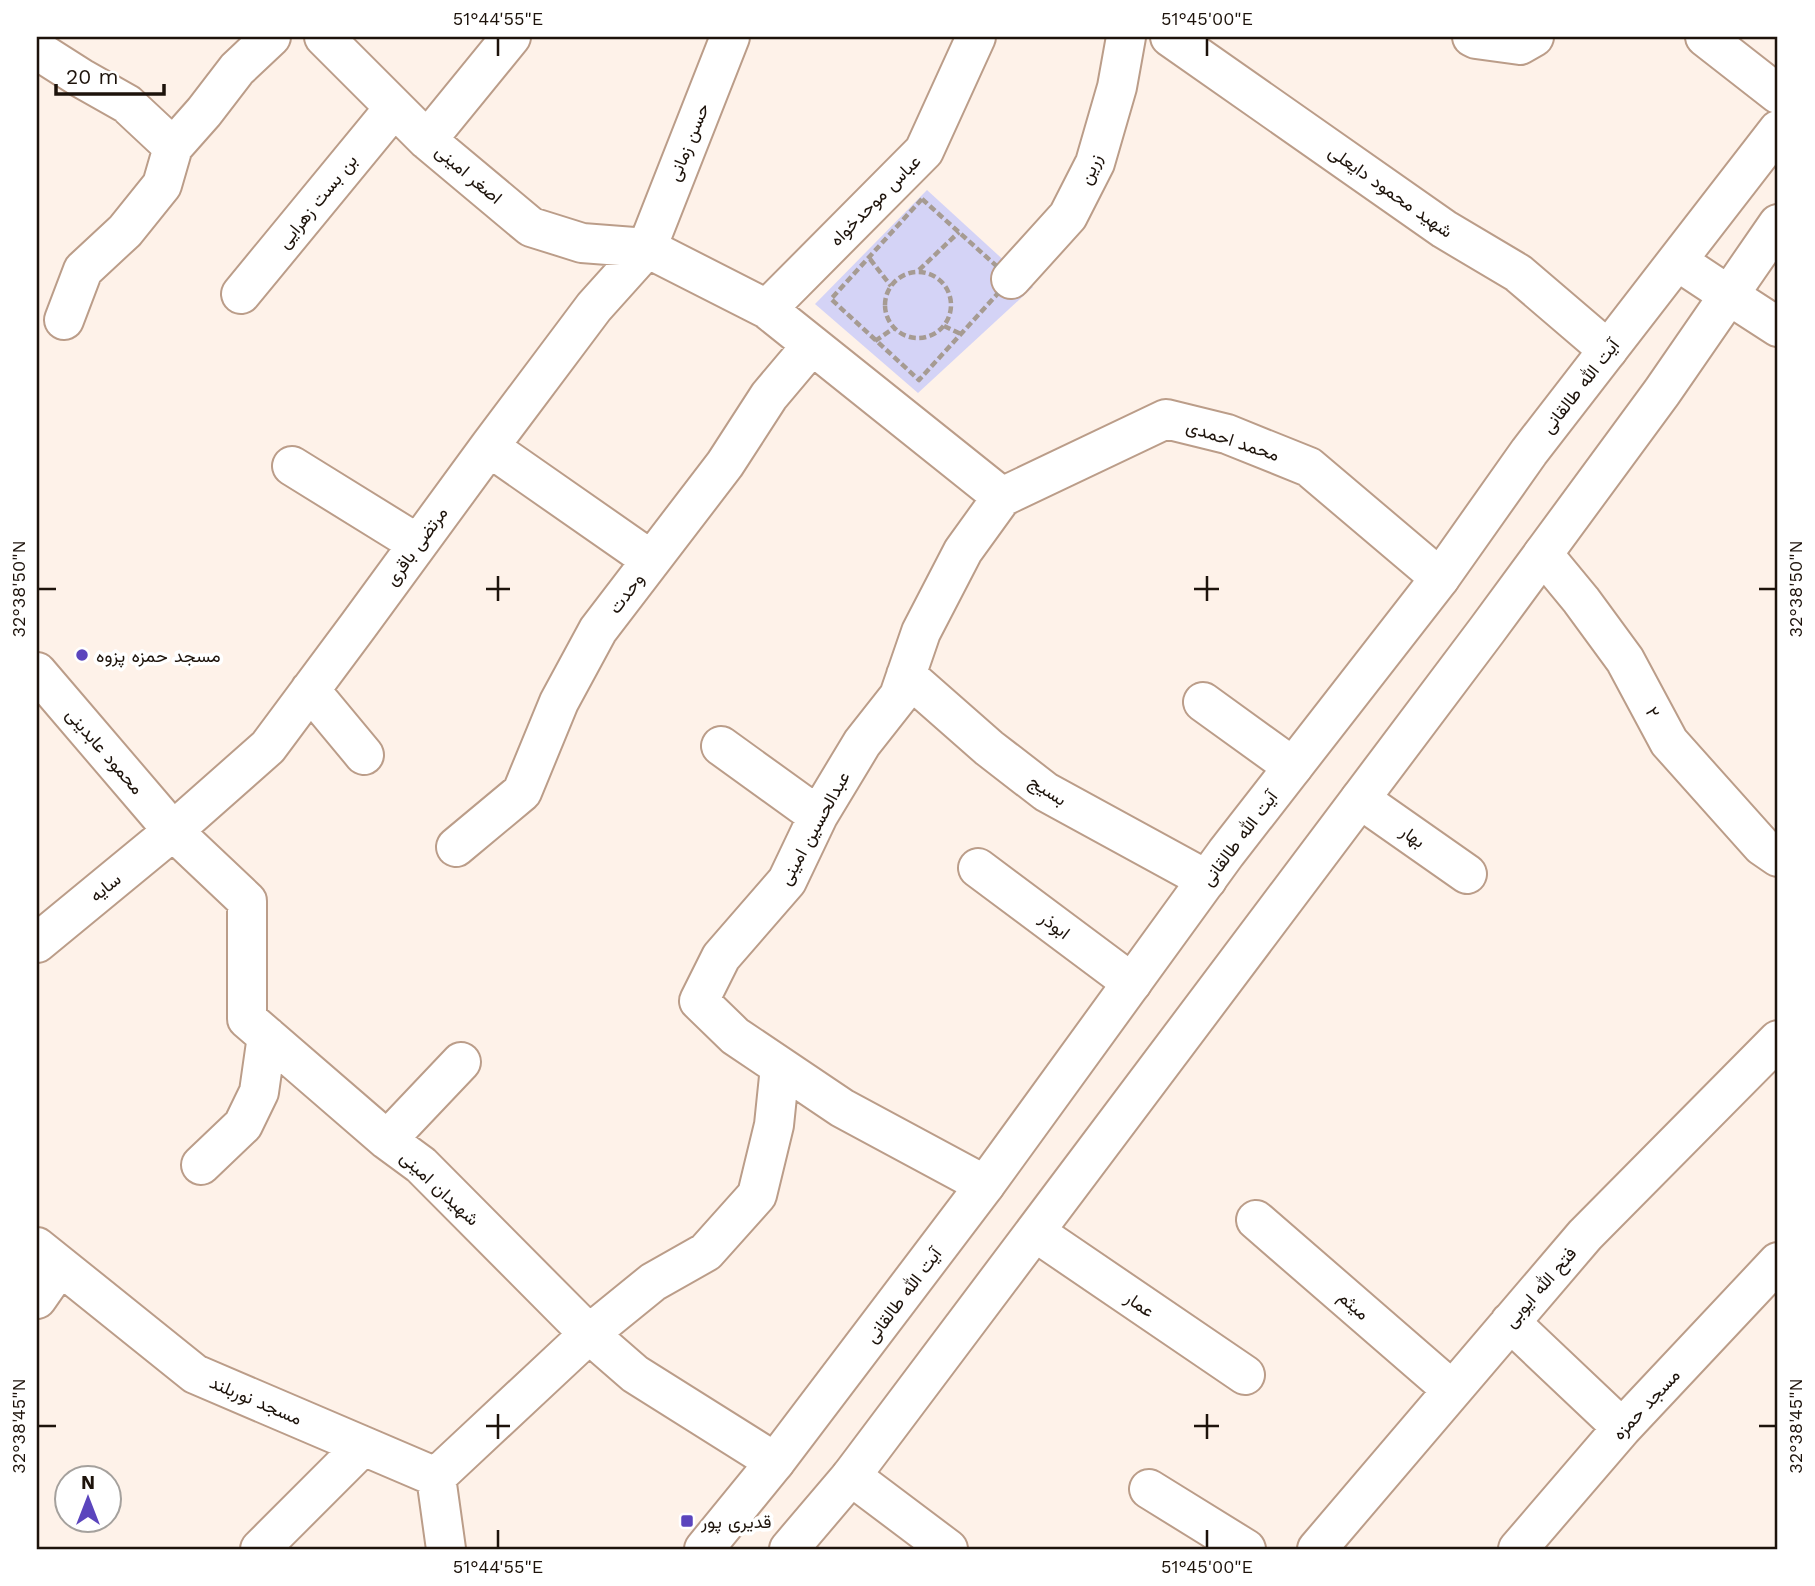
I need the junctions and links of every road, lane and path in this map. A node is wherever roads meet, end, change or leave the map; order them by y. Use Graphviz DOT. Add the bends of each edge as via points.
graph roads {
  1 [pos="271,37"];
  2 [pos="324,37"];
  3 [pos="511,37"];
  4 [pos="730,37"];
  5 [pos="976,37"];
  6 [pos="1126,37"];
  7 [pos="1170,37"];
  8 [pos="1472,37"];
  9 [pos="1534,37"];
  10 [pos="1705,37"];
  11 [pos="37,50"];
  12 [pos="1778,94"];
  13 [pos="394,108"];
  14 [pos="1778,130"];
  15 [pos="427,139"];
  16 [pos="173,147"];
  17 [pos="1778,224"];
  18 [pos="959,232"];
  19 [pos="647,247"];
  20 [pos="869,257"];
  21 [pos="1677,261"];
  22 [pos="919,271"];
  23 [pos="1011,279"];
  24 [pos="891,285"];
  25 [pos="241,294"];
  26 [pos="1730,296"];
  27 [pos="767,309"];
  28 [pos="64,320"];
  29 [pos="944,326"];
  30 [pos="1778,327"];
  31 [pos="894,328"];
  32 [pos="961,334"];
  33 [pos="876,340"];
  34 [pos="812,345"];
  35 [pos="1608,350"];
  36 [pos="489,447"];
  37 [pos="292,466"];
  38 [pos="1002,497"];
  39 [pos="418,544"];
  40 [pos="1543,554"];
  41 [pos="651,560"];
  42 [pos="1440,578"];
  43 [pos="37,672"];
  44 [pos="906,674"];
  45 [pos="310,690"];
  46 [pos="1203,702"];
  47 [pos="721,746"];
  48 [pos="364,755"];
  49 [pos="1293,767"];
  50 [pos="1360,799"];
  51 [pos="818,816"];
  52 [pos="173,831"];
  53 [pos="456,847"];
  54 [pos="1778,857"];
  55 [pos="978,867"];
  56 [pos="1467,874"];
  57 [pos="1207,880"];
  58 [pos="37,943"];
  59 [pos="1132,983"];
  60 [pos="267,1036"];
  61 [pos="1778,1040"];
  62 [pos="461,1062"];
  63 [pos="780,1066"];
  64 [pos="387,1140"];
  65 [pos="201,1165"];
  66 [pos="985,1185"];
  67 [pos="1256,1220"];
  68 [pos="1035,1232"];
  69 [pos="48,1256"];
  70 [pos="1778,1262"];
  71 [pos="37,1299"];
  72 [pos="1510,1322"];
  73 [pos="589,1334"];
  74 [pos="1245,1375"];
  75 [pos="1452,1390"];
  76 [pos="1622,1428"];
  77 [pos="363,1447"];
  78 [pos="775,1462"];
  79 [pos="851,1476"];
  80 [pos="436,1477"];
  81 [pos="1149,1489"];
  82 [pos="260,1549"];
  83 [pos="446,1549"];
  84 [pos="704,1549"];
  85 [pos="789,1549"];
  86 [pos="948,1549"];
  87 [pos="1246,1549"];
  88 [pos="1317,1549"];
  89 [pos="1518,1549"];
  1 -- 16 [label="street" via="237,69"];
  2 -- 13 [label="street, اصغر امینی"];
  3 -- 15 [label="street"];
  4 -- 19 [label="street, حسن زمانی"];
  5 -- 27 [label="street, عباس موحدخواه" via="924,151"];
  6 -- 23 [label="street, زرین" via="1095,163 1068,216"];
  7 -- 35 [label="street, شهید محمود دایعلی" via="1444,229 1518,274"];
  8 -- 9 [label="street" via="1520,46"];
  10 -- 12 [label="street"];
  11 -- 16 [label="street" via="127,104"];
  13 -- 15 [label="street, اصغر امینی"];
  13 -- 25 [label="street, بن بست زهرایی"];
  14 -- 21 [label="street, آیت الله طالقانی"];
  15 -- 19 [label="street, اصغر امینی" via="531,227 582,243"];
  16 -- 28 [label="street" via="162,185 125,231 83,270"];
  17 -- 26 [label="street"];
  18 -- 20 [label="path" via="922,199"];
  18 -- 22 [label="path"];
  18 -- 23 [label="path"];
  19 -- 27 [label="street"];
  19 -- 36 [label="street, مرتضی باقری" via="594,307"];
  20 -- 24 [label="path"];
  20 -- 33 [label="path" via="831,299"];
  21 -- 26 [label="street"];
  21 -- 35 [label="street, آیت الله طالقانی"];
  22 -- 24 [label="path"];
  22 -- 29 [label="path" via="939,278 951,296 950,316"];
  23 -- 32 [label="path"];
  24 -- 31 [label="path" via="885,308"];
  26 -- 30 [label="street"];
  26 -- 40 [label="street"];
  27 -- 34 [label="street"];
  29 -- 31 [label="path" via="937,333 915,338"];
  29 -- 32 [label="path"];
  31 -- 33 [label="path"];
  32 -- 33 [label="path" via="919,380"];
  34 -- 38 [label="street"];
  34 -- 41 [label="street, وحدت"];
  35 -- 42 [label="street, آیت الله طالقانی"];
  36 -- 39 [label="street, مرتضی باقری"];
  36 -- 41 [label="street"];
  37 -- 39 [label="street"];
  38 -- 42 [label="street, محمد احمدی" via="1166,419 1227,435 1309,467"];
  38 -- 44 [label="street, عبدالحسین امینی" via="963,551 921,632"];
  39 -- 45 [label="street, مرتضی باقری"];
  40 -- 50 [label="street"];
  40 -- 54 [label="street, ۲" via="1625,660 1669,742 1762,846"];
  41 -- 53 [label="street, وحدت" via="598,630 559,702 522,792"];
  42 -- 49 [label="street, آیت الله طالقانی"];
  43 -- 52 [label="street, محمود عابدینی"];
  44 -- 51 [label="street, عبدالحسین امینی" via="899,696 862,743"];
  44 -- 57 [label="street, بسیج" via="1046,792"];
  45 -- 48 [label="street"];
  45 -- 52 [label="street, مرتضی باقری" via="268,747"];
  46 -- 49 [label="street"];
  47 -- 51 [label="street"];
  49 -- 57 [label="street, آیت الله طالقانی"];
  50 -- 56 [label="street, بهار"];
  50 -- 68 [label="street"];
  51 -- 63 [label="street, عبدالحسین امینی" via="787,881 721,957 699,1001 735,1036"];
  52 -- 58 [label="street, سایه"];
  52 -- 60 [label="street, شهیدان امینی" via="247,901 247,1020"];
  55 -- 59 [label="street, ابوذر"];
  57 -- 59 [label="street, آیت الله طالقانی"];
  59 -- 66 [label="street, آیت الله طالقانی"];
  60 -- 64 [label="street, شهیدان امینی"];
  60 -- 65 [label="street" via="258,1093 243,1125"];
  61 -- 72 [label="street, فتح الله ایوبی" via="1585,1235"];
  62 -- 64 [label="street"];
  63 -- 66 [label="street, عبدالحسین امینی" via="842,1108"];
  63 -- 73 [label="street" via="774,1125 757,1195 706,1252 653,1282"];
  64 -- 73 [label="street, شهیدان امینی" via="421,1165"];
  66 -- 78 [label="street, آیت الله طالقانی"];
  67 -- 75 [label="street, میثم"];
  68 -- 74 [label="street, عمار"];
  68 -- 79 [label="street"];
  69 -- 71 [label="street"];
  69 -- 77 [label="street, مسجد نوربلند" via="195,1374"];
  70 -- 76 [label="street, مسجد حمزه"];
  72 -- 75 [label="street, فتح الله ایوبی"];
  72 -- 76 [label="street"];
  73 -- 78 [label="street, شهیدان امینی" via="635,1374"];
  73 -- 80 [label="street"];
  75 -- 88 [label="street, فتح الله ایوبی"];
  76 -- 89 [label="street, مسجد حمزه"];
  77 -- 80 [label="street, مسجد نوربلند"];
  77 -- 82 [label="street"];
  78 -- 84 [label="street, آیت الله طالقانی"];
  79 -- 85 [label="street"];
  79 -- 86 [label="street"];
  80 -- 83 [label="street"];
  81 -- 87 [label="street"];
}
